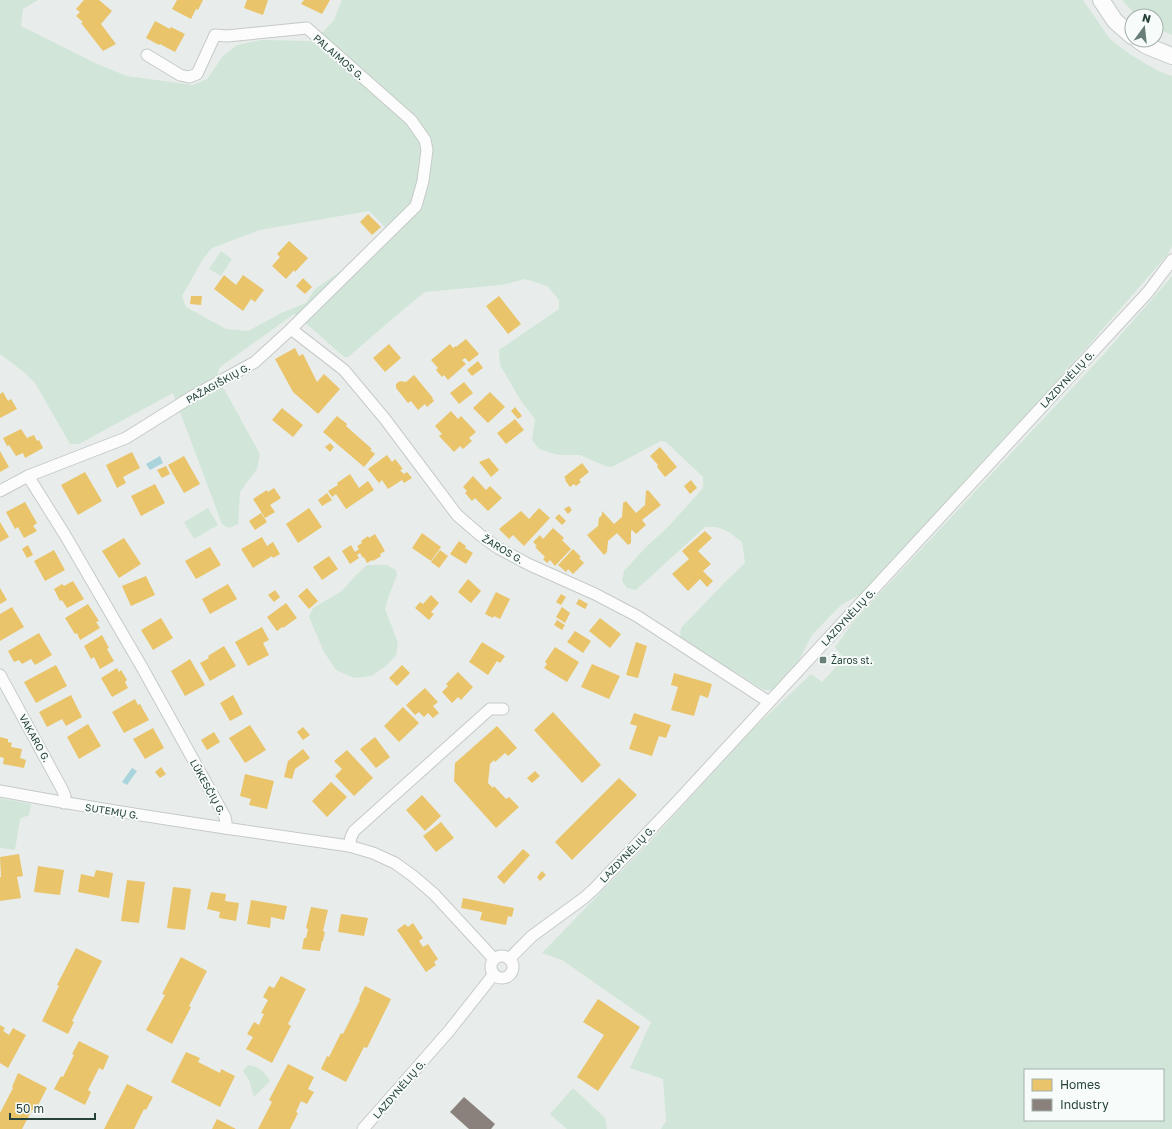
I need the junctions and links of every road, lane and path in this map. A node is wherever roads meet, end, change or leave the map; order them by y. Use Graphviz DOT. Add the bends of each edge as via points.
graph roads {
  1 [pos="1101,0"];
  2 [pos="1124,29"];
  3 [pos="1152,48"];
  4 [pos="147,56"];
  5 [pos="1172,56"];
  6 [pos="423,181"];
  7 [pos="1172,260"];
  8 [pos="291,329"];
  9 [pos="28,476"];
  10 [pos="0,491"];
  11 [pos="0,675"];
  12 [pos="768,702"];
  13 [pos="503,709"];
  14 [pos="0,791"];
  15 [pos="64,803"];
  16 [pos="225,828"];
  17 [pos="349,846"];
  18 [pos="494,959"];
  19 [pos="509,959"];
  20 [pos="494,974"];
  21 [pos="363,1129"];
  1 -- 2 [label="street" via="1115,21"];
  3 -- 5 [label="street"];
  4 -- 6 [label="street, PALAIMOS G." via="180,75 189,77 197,74 215,35 306,28 411,120 420,131 427,150"];
  6 -- 8 [label="street, PAŽAGIŠKIŲ G." via="416,206"];
  7 -- 12 [label="street, LAZDYNĖLIŲ G." via="1148,292"];
  8 -- 9 [label="street, PAŽAGIŠKIŲ G." via="255,362 126,438"];
  8 -- 12 [label="street, ŽAROS G." via="344,370 385,419 457,515 478,534 530,565 637,616"];
  9 -- 10 [label="street, PAŽAGIŠKIŲ G."];
  9 -- 16 [label="street, LŪKESČIŲ G." via="143,669 225,817"];
  11 -- 15 [label="street, VAKARO G." via="62,789"];
  12 -- 19 [label="street, LAZDYNĖLIŲ G." via="595,888 532,936"];
  13 -- 17 [label="street" via="490,709 354,831"];
  14 -- 15 [label="street, SUTEMŲ G."];
  15 -- 16 [label="street, SUTEMŲ G."];
  16 -- 17 [label="street, LŪKESČIŲ G."];
  17 -- 18 [label="street, LŪKESČIŲ G." via="395,863 414,876"];
  18 -- 19 [label="street" via="504,956"];
  18 -- 20 [label="street" via="491,964"];
  19 -- 20 [label="street" via="513,968 511,973 502,978"];
  20 -- 21 [label="street, LAZDYNĖLIŲ G." via="445,1036"];
}
